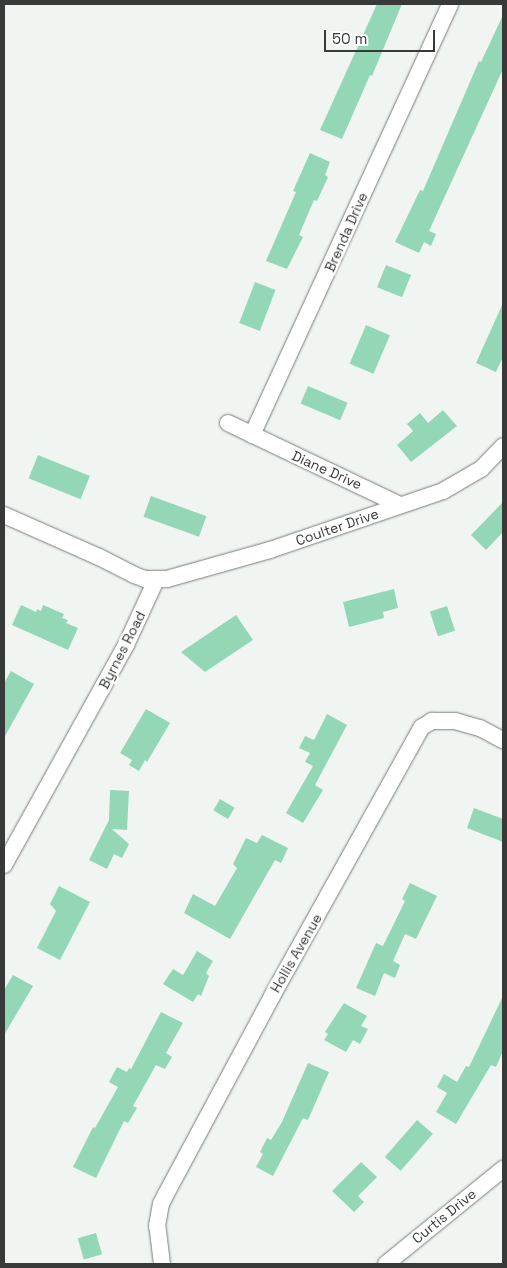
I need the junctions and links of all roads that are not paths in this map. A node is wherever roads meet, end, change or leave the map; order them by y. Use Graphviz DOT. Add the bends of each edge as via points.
graph roads {
  1 [pos="450,4"];
  2 [pos="228,423"];
  3 [pos="252,435"];
  4 [pos="503,446"];
  5 [pos="400,505"];
  6 [pos="4,515"];
  7 [pos="156,580"];
  8 [pos="503,740"];
  9 [pos="4,865"];
  10 [pos="503,1169"];
  11 [pos="162,1264"];
  12 [pos="386,1264"];
  1 -- 3 [label="street, Brenda Drive"];
  2 -- 3 [label="street"];
  3 -- 5 [label="street, Diane Drive"];
  4 -- 5 [label="street, Coulter Drive" via="481,469 462,481"];
  5 -- 7 [label="street, Coulter Drive" via="270,550"];
  6 -- 7 [label="street" via="134,575"];
  7 -- 9 [label="street, Byrnes Road" via="126,645"];
  8 -- 11 [label="street, Hollis Avenue" via="480,728 455,721 432,721 422,726 163,1199 157,1226"];
  10 -- 12 [label="street, Curtis Drive"];
}
